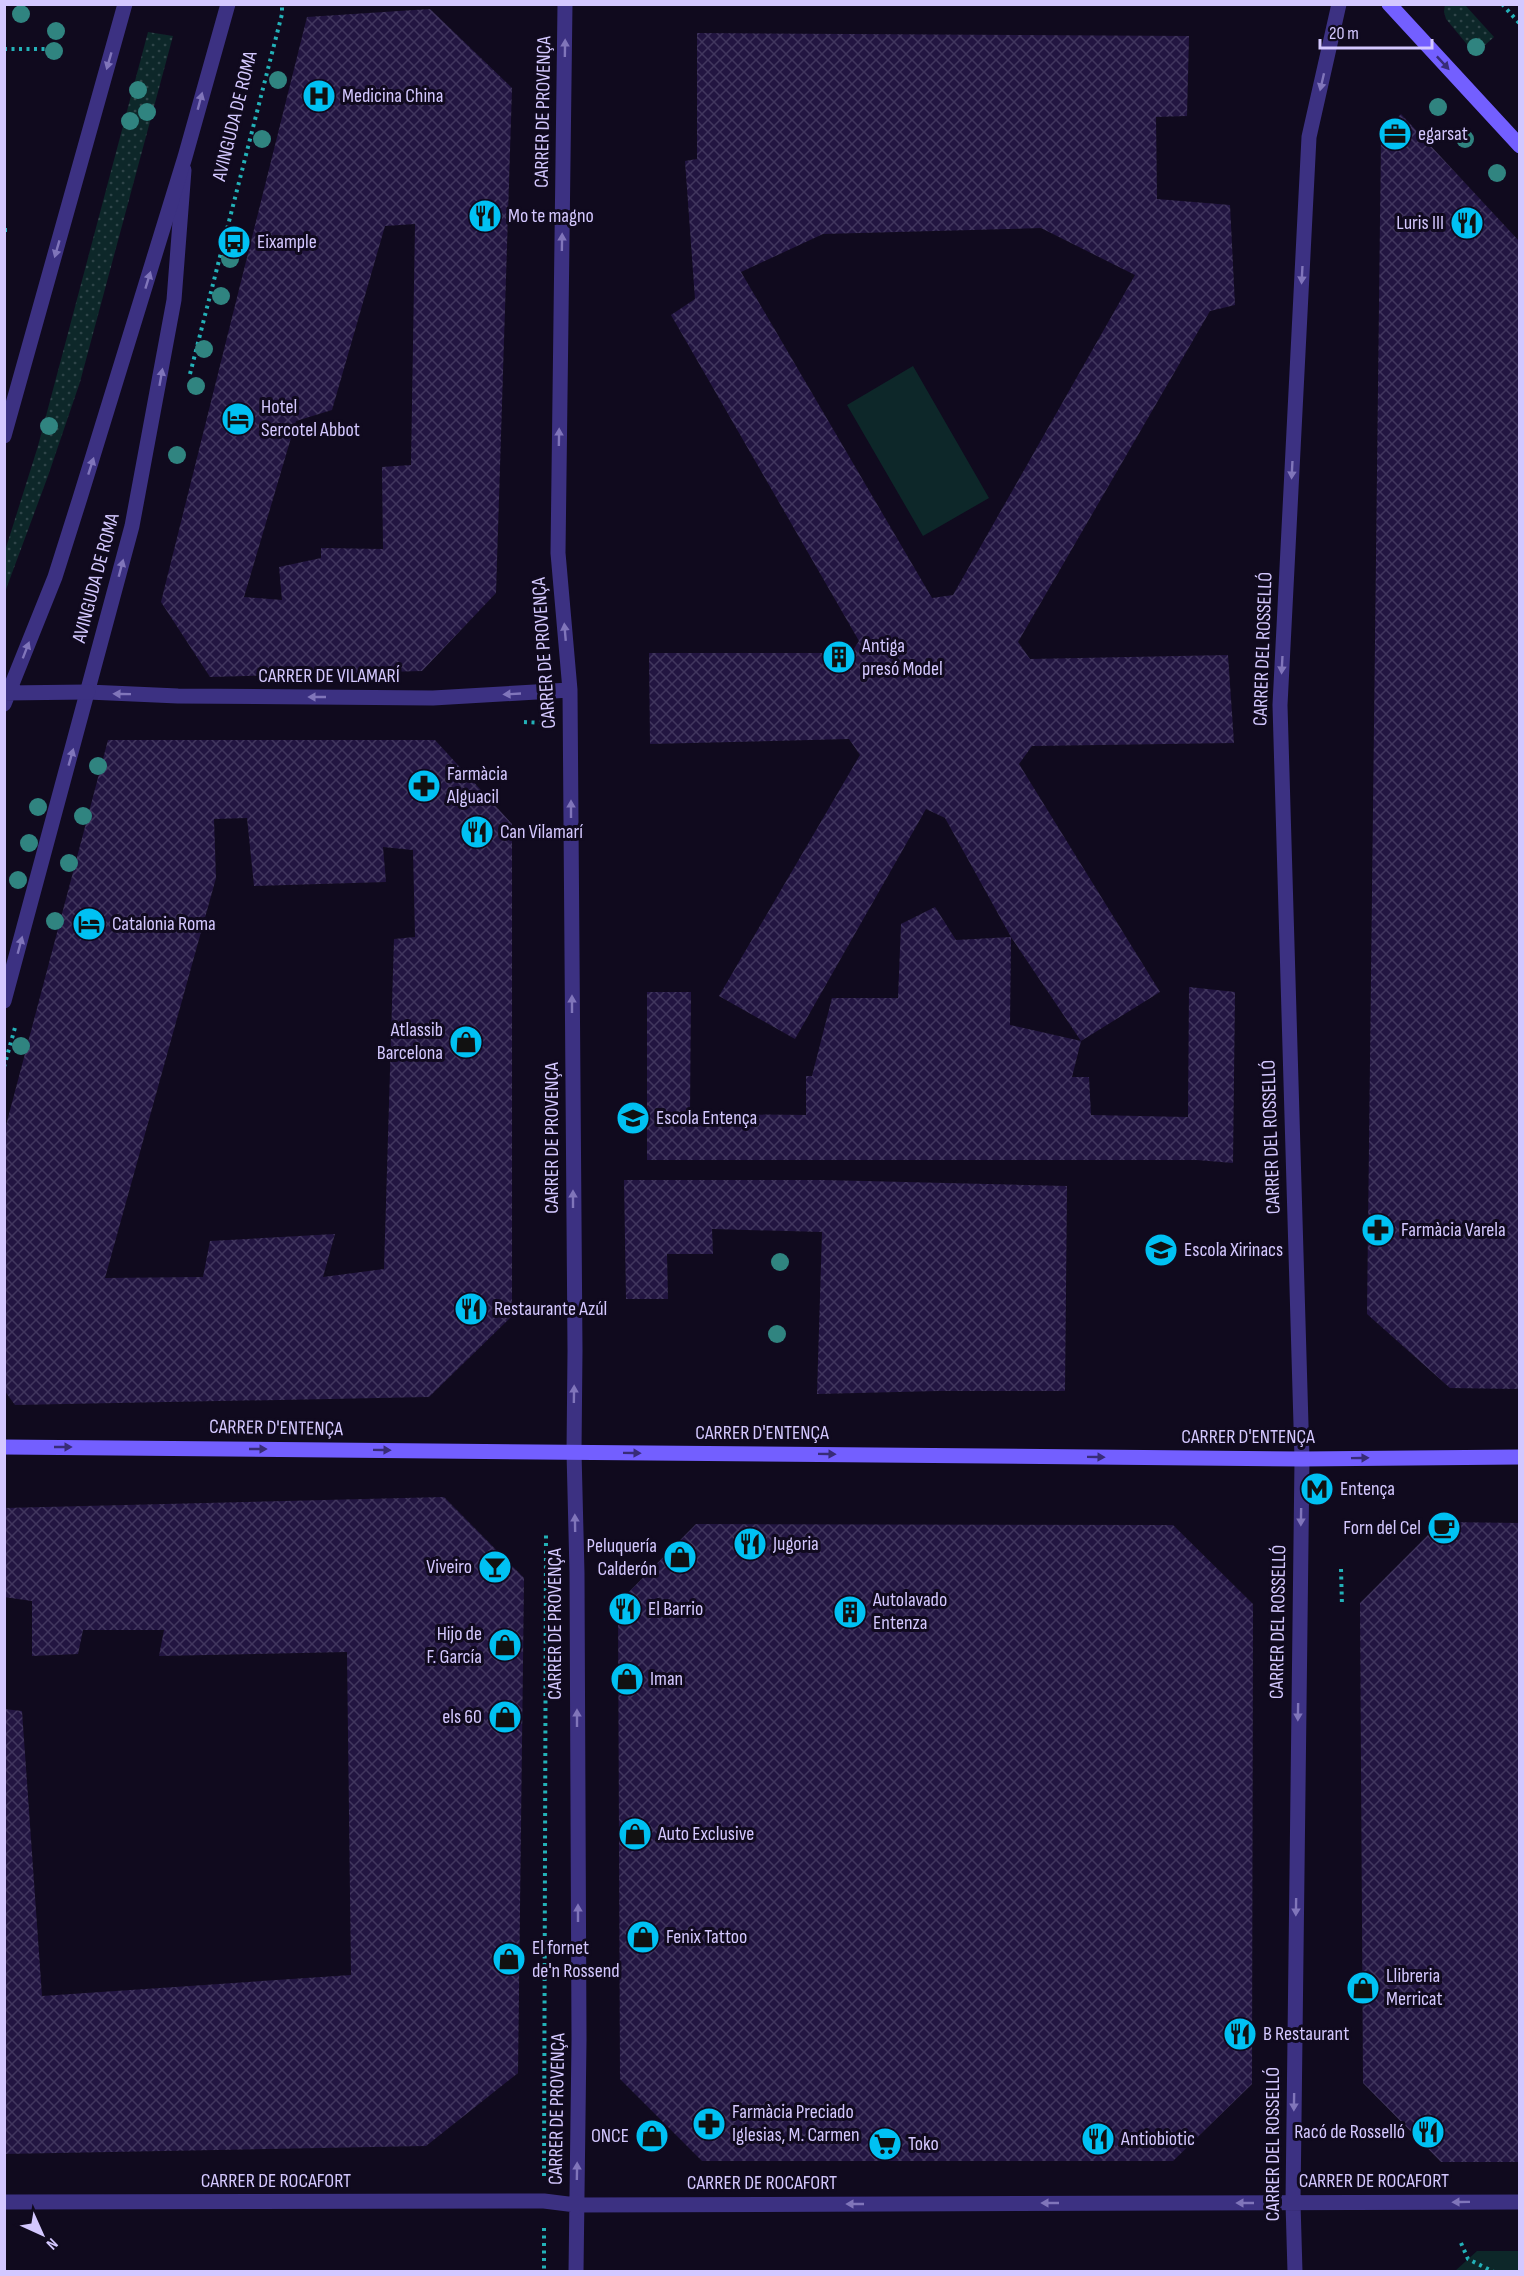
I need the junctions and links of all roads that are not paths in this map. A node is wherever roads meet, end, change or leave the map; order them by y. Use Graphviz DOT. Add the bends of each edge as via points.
graph roads {
  1 [pos="125,4"];
  2 [pos="228,4"];
  3 [pos="565,4"];
  4 [pos="1339,4"];
  5 [pos="1389,4"];
  6 [pos="1520,146"];
  7 [pos="185,158"];
  8 [pos="4,436"];
  9 [pos="570,690"];
  10 [pos="88,692"];
  11 [pos="6,697"];
  12 [pos="4,1001"];
  13 [pos="4,1447"];
  14 [pos="573,1452"];
  15 [pos="1520,1457"];
  16 [pos="1302,1459"];
  17 [pos="4,2202"];
  18 [pos="1520,2202"];
  19 [pos="1293,2203"];
  20 [pos="576,2205"];
  21 [pos="576,2271"];
  22 [pos="1295,2271"];
  1 -- 8 [label="street, one-way"];
  7 -- 2 [label="street, AVINGUDA DE ROMA, one-way"];
  9 -- 3 [label="street, CARRER DE PROVENÇA, one-way" via="558,553"];
  4 -- 16 [label="street, CARRER DEL ROSSELLÓ, one-way" via="1309,137 1280,705"];
  5 -- 6 [label="main road, one-way"];
  10 -- 7 [label="street, AVINGUDA DE ROMA, one-way" via="132,526 152,429 174,300"];
  11 -- 7 [label="street, AVINGUDA DE ROMA, one-way" via="55,577"];
  9 -- 10 [label="street, CARRER DE VILAMARÍ, one-way" via="433,698"];
  14 -- 9 [label="street, CARRER DE PROVENÇA, one-way"];
  10 -- 11 [label="street, CARRER DE VILAMARÍ"];
  12 -- 10 [label="street, AVINGUDA DE ROMA, one-way"];
  13 -- 14 [label="main road, CARRER D'ENTENÇA, one-way"];
  14 -- 16 [label="main road, CARRER D'ENTENÇA, one-way"];
  20 -- 14 [label="street, CARRER DE PROVENÇA, one-way" via="579,2040"];
  16 -- 15 [label="main road, CARRER D'ENTENÇA, one-way"];
  16 -- 19 [label="street, CARRER DEL ROSSELLÓ, one-way"];
  17 -- 20 [label="street, CARRER DE ROCAFORT" via="544,2201"];
  18 -- 19 [label="street, CARRER DE ROCAFORT, one-way"];
  19 -- 20 [label="street, CARRER DE ROCAFORT, one-way"];
  19 -- 22 [label="street, CARRER DEL ROSSELLÓ"];
  20 -- 21 [label="street, CARRER DE PROVENÇA"];
}
